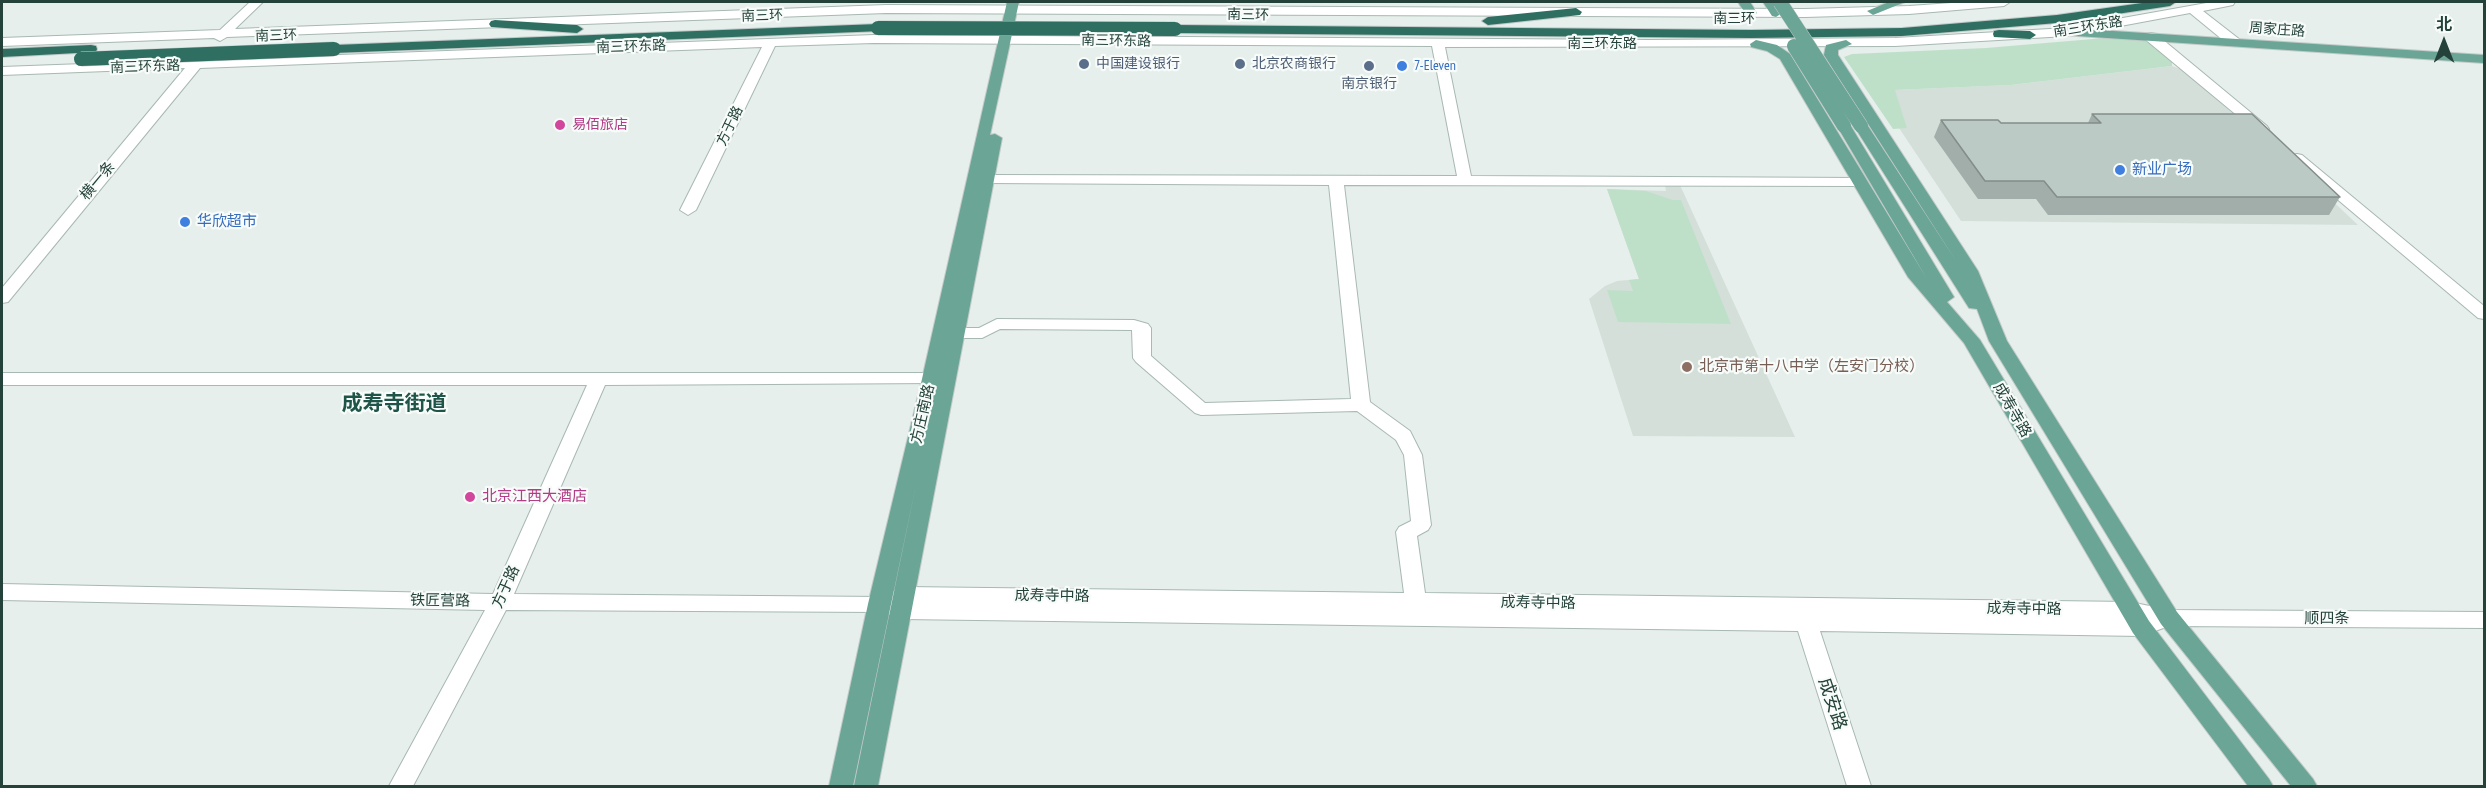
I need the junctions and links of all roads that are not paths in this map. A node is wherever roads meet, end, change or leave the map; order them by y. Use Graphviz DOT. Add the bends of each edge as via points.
graph roads {
  1 [pos="257,2"];
  2 [pos="1899,2"];
  3 [pos="2004,2"];
  4 [pos="2094,2"];
  5 [pos="2170,2"];
  6 [pos="2229,2"];
  7 [pos="1773,4"];
  8 [pos="1018,5"];
  9 [pos="1747,7"];
  10 [pos="2193,9"];
  11 [pos="1873,11"];
  12 [pos="1576,12"];
  13 [pos="1488,21"];
  14 [pos="878,23"];
  15 [pos="495,24"];
  16 [pos="1175,25"];
  17 [pos="331,29"];
  18 [pos="585,29"];
  19 [pos="1329,31"];
  20 [pos="1902,32"];
  21 [pos="2067,32"];
  22 [pos="248,33"];
  23 [pos="222,34"];
  24 [pos="198,35"];
  25 [pos="2030,35"];
  26 [pos="659,36"];
  27 [pos="2151,37"];
  28 [pos="114,38"];
  29 [pos="1008,40"];
  30 [pos="771,42"];
  31 [pos="1186,42"];
  32 [pos="2234,42"];
  33 [pos="1438,43"];
  34 [pos="338,44"];
  35 [pos="1756,44"];
  36 [pos="1846,44"];
  37 [pos="3,45"];
  38 [pos="2484,58"];
  39 [pos="84,59"];
  40 [pos="305,60"];
  41 [pos="2,62"];
  42 [pos="219,64"];
  43 [pos="194,65"];
  44 [pos="168,66"];
  45 [pos="2,72"];
  46 [pos="1816,109"];
  47 [pos="1865,109"];
  48 [pos="1852,126"];
  49 [pos="987,179"];
  50 [pos="1336,180"];
  51 [pos="1465,181"];
  52 [pos="1859,182"];
  53 [pos="688,210"];
  54 [pos="2,298"];
  55 [pos="2484,314"];
  56 [pos="957,333"];
  57 [pos="1971,340"];
  58 [pos="1998,341"];
  59 [pos="2,379"];
  60 [pos="932,379"];
  61 [pos="598,381"];
  62 [pos="1361,405"];
  63 [pos="2,592"];
  64 [pos="1416,601"];
  65 [pos="500,602"];
  66 [pos="904,603"];
  67 [pos="879,604"];
  68 [pos="2135,618"];
  69 [pos="2169,618"];
  70 [pos="2484,620"];
  71 [pos="1806,622"];
  72 [pos="400,786"];
  73 [pos="841,786"];
  74 [pos="866,786"];
  75 [pos="1859,786"];
  76 [pos="2261,786"];
  77 [pos="2305,786"];
  1 -- 23 [label="street, 横一条"];
  2 -- 11 [label="main road"];
  3 -- 11 [label="street, 南三环东路"];
  4 -- 13 [label="highway, 南三环" via="1986,15 1833,23"];
  5 -- 20 [label="highway, 南三环" via="2057,19"];
  6 -- 10 [label="street, 南三环东路"];
  7 -- 9 [label="street, 南三环东路"];
  7 -- 11 [label="street, 南三环东路"];
  7 -- 48 [label="main road, bridge"];
  8 -- 12 [label="street, 南三环东路"];
  8 -- 15 [label="street, 南三环东路"];
  8 -- 29 [label="main road"];
  9 -- 12 [label="street, 南三环东路"];
  10 -- 21 [label="street, 南三环东路"];
  10 -- 32 [label="street"];
  12 -- 13 [label="highway"];
  13 -- 16 [label="highway, 南三环"];
  14 -- 16 [label="highway, 南三环, bridge"];
  14 -- 18 [label="highway, 南三环"];
  14 -- 26 [label="highway, 南三环"];
  15 -- 17 [label="street, 南三环东路"];
  15 -- 18 [label="highway"];
  16 -- 19 [label="highway, 南三环"];
  17 -- 22 [label="street, 南三环东路"];
  17 -- 40 [label="street"];
  18 -- 34 [label="highway, 南三环"];
  19 -- 20 [label="highway, 南三环"];
  19 -- 31 [label="highway"];
  20 -- 25 [label="highway"];
  21 -- 25 [label="street, 南三环东路"];
  21 -- 27 [label="main road, 周家庄路"];
  22 -- 23 [label="street, 南三环东路"];
  22 -- 42 [label="street"];
  23 -- 24 [label="street, 南三环东路"];
  23 -- 43 [label="street, 横一条"];
  24 -- 28 [label="street, 南三环东路"];
  24 -- 44 [label="street"];
  25 -- 36 [label="street, 南三环东路"];
  26 -- 30 [label="highway"];
  26 -- 34 [label="highway, 南三环"];
  27 -- 32 [label="main road, 周家庄路"];
  27 -- 55 [label="street"];
  28 -- 37 [label="street, 南三环东路"];
  28 -- 39 [label="street"];
  29 -- 30 [label="street, 南三环东路"];
  29 -- 31 [label="street, 南三环东路"];
  29 -- 49 [label="main road, 方庄南路"];
  29 -- 60 [label="main road, 方庄南路"];
  30 -- 40 [label="street, 南三环东路"];
  30 -- 53 [label="street, 方于路"];
  31 -- 33 [label="street, 南三环东路"];
  32 -- 38 [label="main road, 周家庄路"];
  33 -- 35 [label="street, 南三环东路"];
  33 -- 51 [label="street"];
  34 -- 39 [label="highway, 南三环, bridge"];
  35 -- 36 [label="street, 南三环东路"];
  35 -- 46 [label="main road, 成寿寺路" via="1785,57"];
  36 -- 47 [label="main road, 成寿寺路" via="1831,48 1831,55"];
  37 -- 39 [label="highway, 南三环"];
  39 -- 41 [label="highway, 南三环"];
  39 -- 44 [label="street, 南三环东路"];
  39 -- 45 [label="street, 南三环东路"];
  40 -- 42 [label="street, 南三环东路"];
  42 -- 43 [label="street, 南三环东路"];
  43 -- 44 [label="street, 南三环东路"];
  43 -- 54 [label="street, 横一条"];
  46 -- 47 [label="main road" via="1819,101 1833,98 1852,101"];
  46 -- 52 [label="main road, 成寿寺路"];
  47 -- 58 [label="main road, 成寿寺路" via="1970,270"];
  48 -- 57 [label="main road"];
  48 -- 58 [label="main road"];
  49 -- 50 [label="street"];
  49 -- 56 [label="main road, 方庄南路"];
  50 -- 51 [label="street"];
  50 -- 62 [label="street"];
  51 -- 52 [label="street"];
  52 -- 57 [label="main road, 成寿寺路" via="1914,274"];
  56 -- 62 [label="street" via="982,333 997,324 1134,325 1142,328 1142,358 1201,409"];
  56 -- 66 [label="main road, 方庄南路"];
  57 -- 68 [label="main road, 成寿寺路"];
  58 -- 69 [label="main road, 成寿寺路"];
  59 -- 61 [label="street"];
  60 -- 61 [label="street"];
  60 -- 67 [label="main road, 方庄南路"];
  61 -- 65 [label="street, 方于路"];
  62 -- 64 [label="street" via="1404,435 1413,455 1421,525 1406,532"];
  63 -- 65 [label="street, 铁匠营路"];
  64 -- 66 [label="street, 成寿寺中路"];
  64 -- 68 [label="street, 成寿寺中路"];
  65 -- 67 [label="street, 铁匠营路"];
  65 -- 72 [label="street, 方于路"];
  66 -- 67 [label="street, 成寿寺中路"];
  66 -- 71 [label="street, 成寿寺中路"];
  66 -- 74 [label="main road, 方庄南路"];
  67 -- 73 [label="main road, 方庄南路"];
  68 -- 69 [label="street, 顺四条"];
  68 -- 71 [label="street, 成寿寺中路"];
  68 -- 76 [label="main road, 成寿寺路"];
  69 -- 70 [label="street, 顺四条"];
  69 -- 77 [label="main road, 成寿寺路"];
  71 -- 75 [label="street, 成安路"];
}
